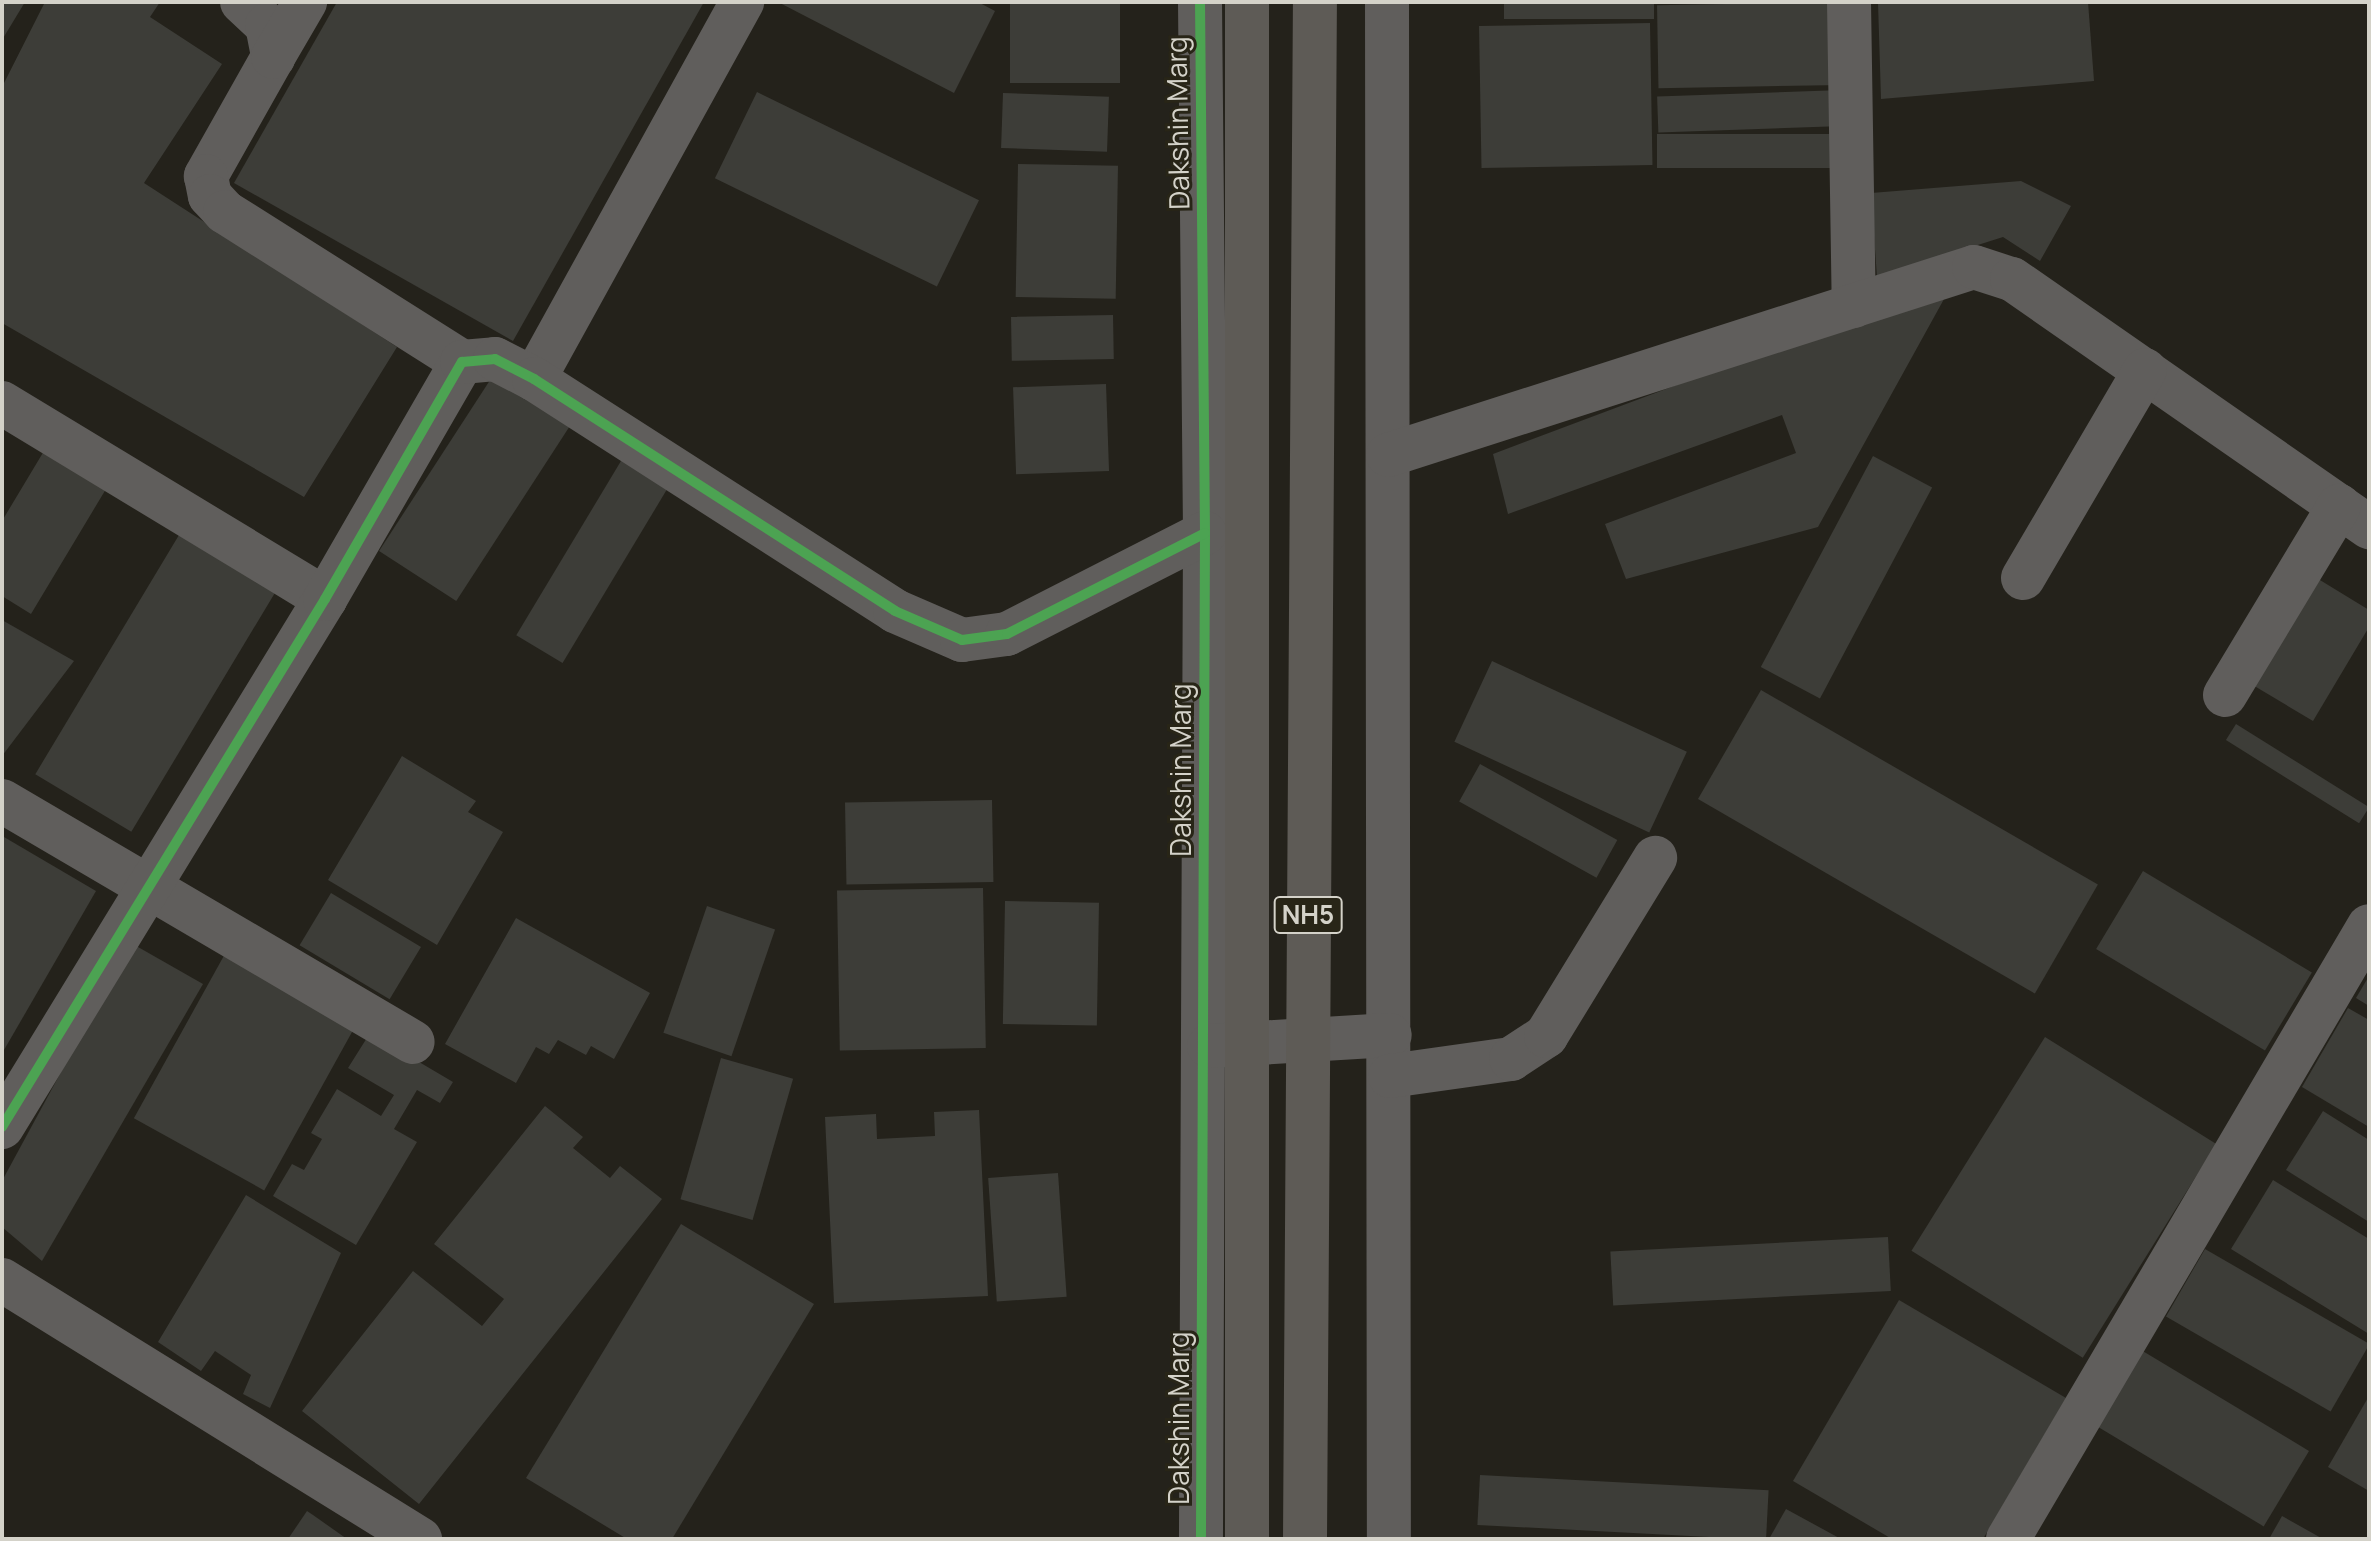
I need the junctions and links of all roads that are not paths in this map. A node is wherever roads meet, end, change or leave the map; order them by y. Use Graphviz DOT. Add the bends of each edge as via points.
graph roads {
  1 [pos="242,2"];
  2 [pos="305,2"];
  3 [pos="742,2"];
  4 [pos="1200,2"];
  5 [pos="1247,2"];
  6 [pos="1315,2"];
  7 [pos="1387,2"];
  8 [pos="1849,2"];
  9 [pos="273,57"];
  10 [pos="1854,306"];
  11 [pos="462,362"];
  12 [pos="2145,370"];
  13 [pos="534,379"];
  14 [pos="2,403"];
  15 [pos="1388,455"];
  16 [pos="2354,517"];
  17 [pos="1205,533"];
  18 [pos="2023,578"];
  19 [pos="325,599"];
  20 [pos="2225,695"];
  21 [pos="2,801"];
  22 [pos="1655,858"];
  23 [pos="147,889"];
  24 [pos="2369,926"];
  25 [pos="412,1042"];
  26 [pos="1204,1046"];
  27 [pos="1390,1056"];
  28 [pos="2,1127"];
  29 [pos="2,1280"];
  30 [pos="420,1539"];
  31 [pos="1201,1539"];
  32 [pos="1247,1539"];
  33 [pos="1305,1539"];
  34 [pos="1389,1539"];
  35 [pos="2008,1539"];
  1 -- 9 [label="street" via="267,25"];
  2 -- 9 [label="street"];
  3 -- 13 [label="street"];
  4 -- 17 [label="street, Dakshin Marg"];
  5 -- 32 [label="highway, NH5"];
  6 -- 33 [label="highway, NH5"];
  7 -- 15 [label="street"];
  8 -- 10 [label="street"];
  9 -- 11 [label="street" via="206,176 210,196 225,212"];
  10 -- 12 [label="street" via="1974,267 2012,279"];
  10 -- 15 [label="street"];
  11 -- 13 [label="street" via="495,359"];
  11 -- 19 [label="street"];
  12 -- 16 [label="street"];
  12 -- 18 [label="street"];
  13 -- 17 [label="street" via="895,611 962,640 1007,634"];
  14 -- 19 [label="street"];
  15 -- 27 [label="street"];
  16 -- 20 [label="street"];
  17 -- 26 [label="street, Dakshin Marg"];
  19 -- 23 [label="street"];
  21 -- 23 [label="street"];
  22 -- 27 [label="street" via="1546,1036 1511,1059"];
  23 -- 25 [label="street"];
  23 -- 28 [label="street"];
  24 -- 35 [label="street"];
  26 -- 27 [label="street"];
  26 -- 31 [label="street, Dakshin Marg"];
  27 -- 34 [label="street"];
  29 -- 30 [label="street"];
}
